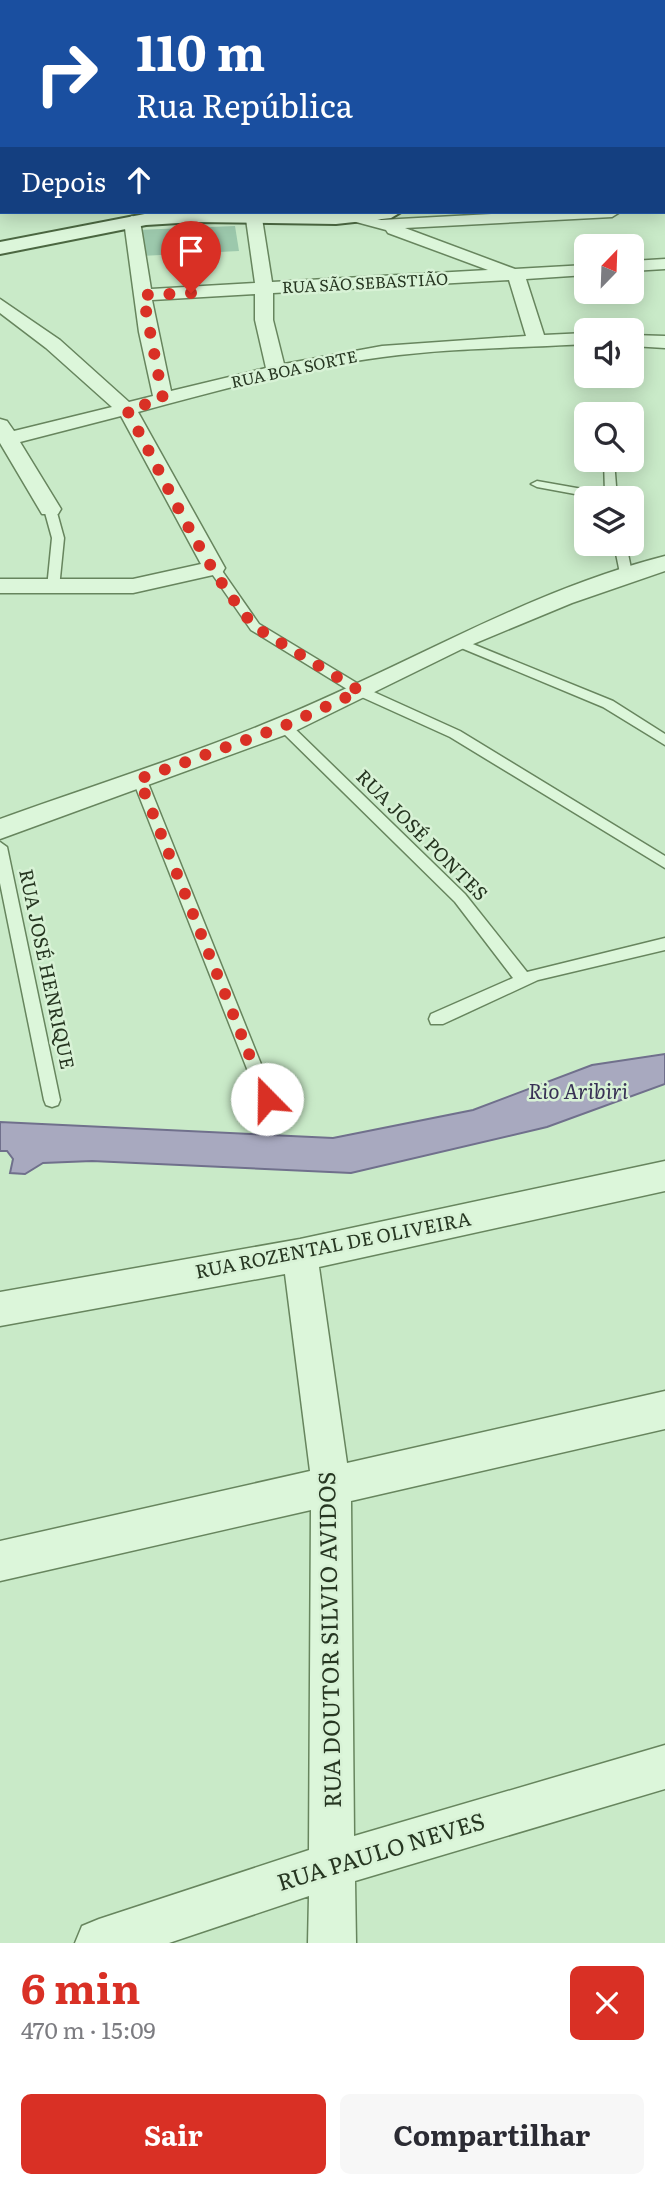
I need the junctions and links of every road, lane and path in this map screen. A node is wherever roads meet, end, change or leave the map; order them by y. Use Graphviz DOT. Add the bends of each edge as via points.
graph roads {
  1 [pos="253,214"];
  2 [pos="536,214"];
  3 [pos="385,218"];
  4 [pos="119,219"];
  5 [pos="0,248"];
  6 [pos="665,264"];
  7 [pos="644,265"];
  8 [pos="574,271"];
  9 [pos="516,275"];
  10 [pos="264,288"];
  11 [pos="143,295"];
  12 [pos="0,304"];
  13 [pos="574,340"];
  14 [pos="537,341"];
  15 [pos="644,341"];
  16 [pos="665,342"];
  17 [pos="276,371"];
  18 [pos="163,399"];
  19 [pos="127,410"];
  20 [pos="4,432"];
  21 [pos="537,484"];
  22 [pos="574,491"];
  23 [pos="50,509"];
  24 [pos="622,556"];
  25 [pos="665,563"];
  26 [pos="214,568"];
  27 [pos="627,578"];
  28 [pos="0,586"];
  29 [pos="53,588"];
  30 [pos="458,642"];
  31 [pos="360,691"];
  32 [pos="284,726"];
  33 [pos="665,740"];
  34 [pos="139,779"];
  35 [pos="0,829"];
  36 [pos="0,847"];
  37 [pos="665,863"];
  38 [pos="665,944"];
  39 [pos="524,980"];
  40 [pos="437,1019"];
  41 [pos="267,1099"];
  42 [pos="52,1100"];
  43 [pos="665,1176"];
  44 [pos="299,1255"];
  45 [pos="0,1309"];
  46 [pos="665,1410"];
  47 [pos="331,1484"];
  48 [pos="0,1561"];
  49 [pos="665,1767"];
  50 [pos="332,1865"];
  51 [pos="99,1943"];
  52 [pos="332,1943"];
  1 -- 3 [label="street"];
  1 -- 4 [label="street"];
  1 -- 10 [label="street"];
  2 -- 3 [label="street"];
  3 -- 9 [label="street"];
  4 -- 5 [label="street"];
  4 -- 11 [label="street"];
  6 -- 7 [label="street"];
  8 -- 9 [label="street, RUA SÃO SEBASTIÃO"];
  9 -- 10 [label="street, RUA SÃO SEBASTIÃO"];
  9 -- 14 [label="street"];
  10 -- 11 [label="street, RUA SÃO SEBASTIÃO"];
  10 -- 17 [label="street" via="264,320"];
  11 -- 18 [label="street"];
  12 -- 19 [label="street" via="54,344"];
  13 -- 14 [label="street, RUA BOA SORTE"];
  14 -- 17 [label="street, RUA BOA SORTE" via="417,348"];
  15 -- 16 [label="street"];
  17 -- 18 [label="street, RUA BOA SORTE"];
  18 -- 19 [label="street, RUA BOA SORTE"];
  19 -- 20 [label="street, RUA BOA SORTE"];
  19 -- 26 [label="street"];
  20 -- 23 [label="street"];
  21 -- 22 [label="lane"];
  23 -- 29 [label="lane" via="58,538"];
  24 -- 27 [label="lane"];
  25 -- 27 [label="street"];
  26 -- 29 [label="street" via="133,586"];
  26 -- 31 [label="lane" via="255,627"];
  27 -- 30 [label="street" via="564,598"];
  28 -- 29 [label="street"];
  30 -- 31 [label="street"];
  30 -- 33 [label="lane" via="608,704"];
  31 -- 32 [label="street"];
  31 -- 37 [label="lane" via="455,734"];
  32 -- 34 [label="street"];
  32 -- 39 [label="lane, RUA JOSÉ PONTES" via="460,898"];
  34 -- 35 [label="street"];
  34 -- 41 [label="lane"];
  36 -- 42 [label="lane, RUA JOSÉ HENRIQUE"];
  38 -- 39 [label="lane"];
  39 -- 40 [label="lane"];
  43 -- 44 [label="street, RUA ROZENTAL DE OLIVEIRA"];
  44 -- 45 [label="street, RUA ROZENTAL DE OLIVEIRA"];
  44 -- 47 [label="street, RUA DOUTOR SILVIO AVIDOS"];
  46 -- 47 [label="street"];
  47 -- 48 [label="street"];
  47 -- 50 [label="street, RUA DOUTOR SILVIO AVIDOS"];
  49 -- 50 [label="street, RUA PAULO NEVES"];
  50 -- 51 [label="street, RUA PAULO NEVES"];
  50 -- 52 [label="street, RUA DOUTOR SILVIO AVIDOS"];
}
